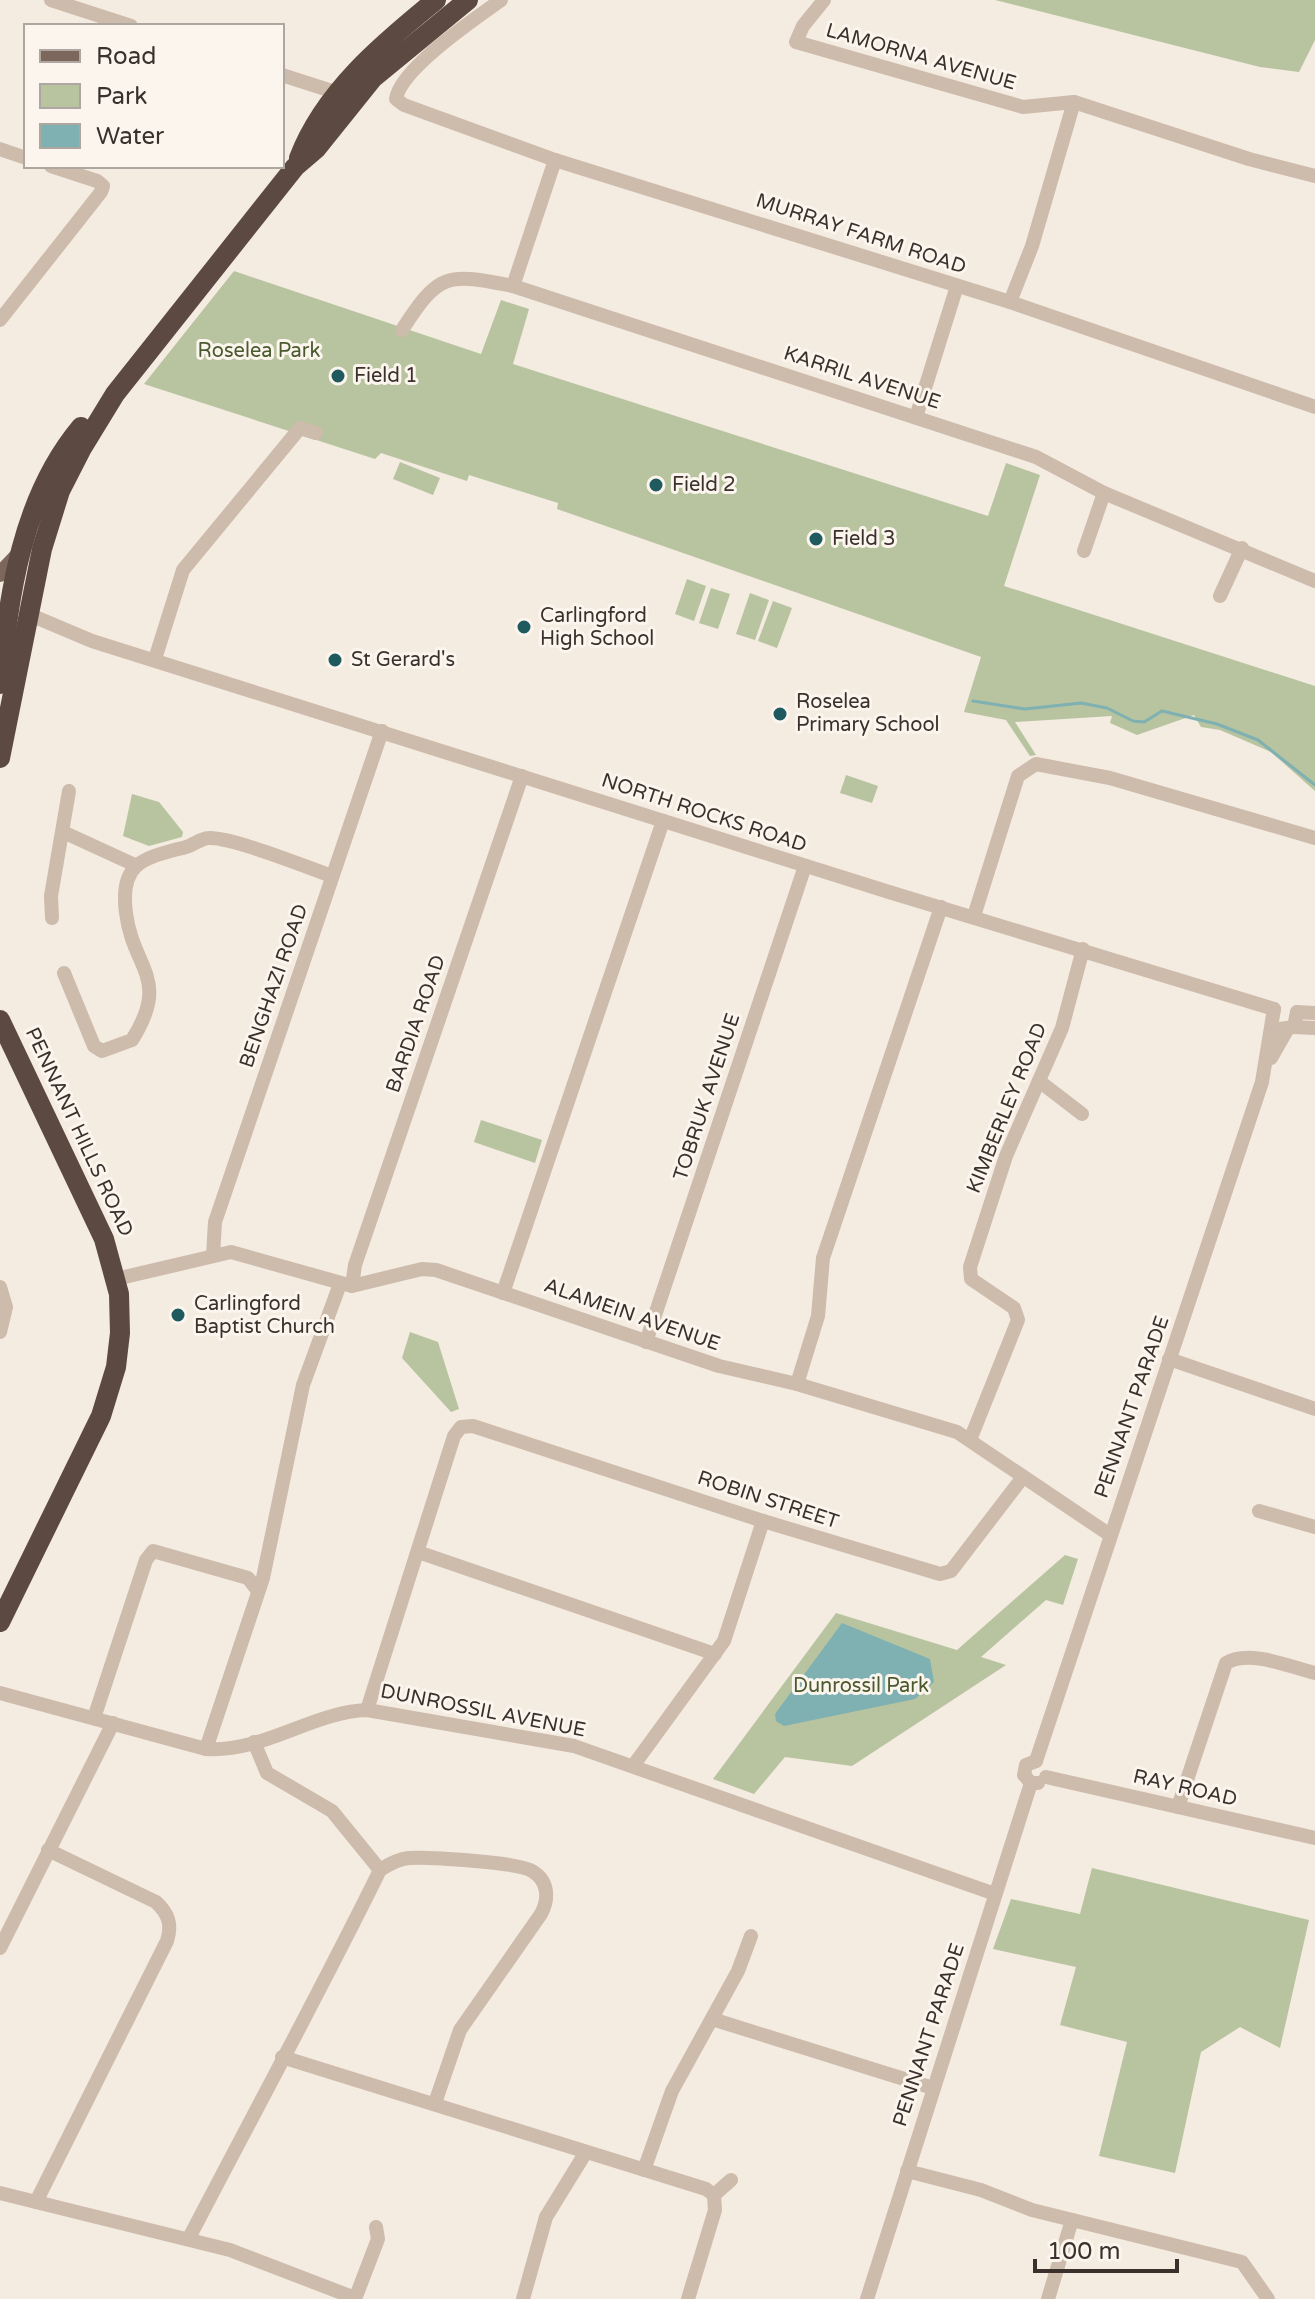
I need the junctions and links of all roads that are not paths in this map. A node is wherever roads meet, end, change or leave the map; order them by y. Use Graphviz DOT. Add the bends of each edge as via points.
graph roads {
  1 [pos="51,0"];
  2 [pos="436,0"];
  3 [pos="468,0"];
  4 [pos="501,0"];
  5 [pos="824,0"];
  6 [pos="125,24"];
  7 [pos="284,76"];
  8 [pos="373,78"];
  9 [pos="338,93"];
  10 [pos="1074,102"];
  11 [pos="0,149"];
  12 [pos="24,157"];
  13 [pos="555,160"];
  14 [pos="295,167"];
  15 [pos="57,168"];
  16 [pos="1315,176"];
  17 [pos="513,286"];
  18 [pos="957,286"];
  19 [pos="1010,302"];
  20 [pos="0,320"];
  21 [pos="402,330"];
  22 [pos="115,394"];
  23 [pos="1315,407"];
  24 [pos="916,417"];
  25 [pos="316,433"];
  26 [pos="1104,493"];
  27 [pos="1242,548"];
  28 [pos="1084,551"];
  29 [pos="20,553"];
  30 [pos="0,574"];
  31 [pos="1315,581"];
  32 [pos="1220,596"];
  33 [pos="4,599"];
  34 [pos="29,610"];
  35 [pos="155,659"];
  36 [pos="0,684"];
  37 [pos="382,731"];
  38 [pos="0,758"];
  39 [pos="522,776"];
  40 [pos="69,791"];
  41 [pos="663,821"];
  42 [pos="63,832"];
  43 [pos="1315,838"];
  44 [pos="135,865"];
  45 [pos="805,866"];
  46 [pos="332,876"];
  47 [pos="941,907"];
  48 [pos="974,916"];
  49 [pos="52,918"];
  50 [pos="1083,949"];
  51 [pos="64,973"];
  52 [pos="1297,1012"];
  53 [pos="1315,1013"];
  54 [pos="0,1020"];
  55 [pos="1282,1022"];
  56 [pos="1315,1028"];
  57 [pos="1039,1081"];
  58 [pos="1082,1114"];
  59 [pos="213,1256"];
  60 [pos="116,1279"];
  61 [pos="346,1285"];
  62 [pos="0,1287"];
  63 [pos="503,1293"];
  64 [pos="0,1332"];
  65 [pos="646,1342"];
  66 [pos="1169,1359"];
  67 [pos="797,1384"];
  68 [pos="1315,1409"];
  69 [pos="970,1440"];
  70 [pos="1023,1477"];
  71 [pos="1259,1511"];
  72 [pos="763,1521"];
  73 [pos="1315,1527"];
  74 [pos="1110,1535"];
  75 [pos="418,1552"];
  76 [pos="261,1584"];
  77 [pos="0,1622"];
  78 [pos="715,1654"];
  79 [pos="1315,1673"];
  80 [pos="0,1693"];
  81 [pos="367,1710"];
  82 [pos="94,1718"];
  83 [pos="113,1723"];
  84 [pos="254,1742"];
  85 [pos="206,1749"];
  86 [pos="1036,1761"];
  87 [pos="633,1766"];
  88 [pos="1046,1777"];
  89 [pos="1031,1783"];
  90 [pos="1178,1807"];
  91 [pos="1315,1838"];
  92 [pos="48,1850"];
  93 [pos="380,1870"];
  94 [pos="995,1894"];
  95 [pos="751,1936"];
  96 [pos="0,1948"];
  97 [pos="712,2019"];
  98 [pos="282,2057"];
  99 [pos="933,2088"];
  100 [pos="435,2103"];
  101 [pos="586,2152"];
  102 [pos="644,2170"];
  103 [pos="907,2171"];
  104 [pos="731,2180"];
  105 [pos="0,2193"];
  106 [pos="714,2195"];
  107 [pos="36,2202"];
  108 [pos="1072,2220"];
  109 [pos="376,2227"];
  110 [pos="189,2238"];
  111 [pos="355,2298"];
  112 [pos="523,2299"];
  113 [pos="688,2299"];
  114 [pos="867,2299"];
  115 [pos="1048,2299"];
  116 [pos="1268,2299"];
  1 -- 6 [label="street"];
  2 -- 9 [label="highway" via="376,50"];
  3 -- 8 [label="highway"];
  4 -- 13 [label="street, MURRAY FARM ROAD" via="416,69 396,99"];
  5 -- 10 [label="street, LAMORNA AVENUE" via="796,42 1023,107"];
  7 -- 9 [label="street"];
  8 -- 9 [label="highway" via="349,94"];
  8 -- 14 [label="highway"];
  9 -- 14 [label="highway" via="305,141"];
  10 -- 16 [label="street, LAMORNA AVENUE"];
  10 -- 19 [label="street"];
  11 -- 12 [label="street"];
  13 -- 17 [label="street"];
  13 -- 18 [label="street, MURRAY FARM ROAD"];
  14 -- 22 [label="highway"];
  15 -- 20 [label="street" via="97,181 101,192"];
  17 -- 21 [label="street, KARRIL AVENUE" via="444,279 422,298"];
  17 -- 24 [label="street, KARRIL AVENUE"];
  18 -- 19 [label="street, MURRAY FARM ROAD"];
  18 -- 24 [label="street"];
  19 -- 23 [label="street, MURRAY FARM ROAD"];
  22 -- 29 [label="highway" via="78,429 51,472"];
  22 -- 34 [label="highway" via="60,491"];
  24 -- 26 [label="street, KARRIL AVENUE" via="1036,457"];
  25 -- 35 [label="street" via="300,428 183,570"];
  26 -- 27 [label="street, KARRIL AVENUE"];
  26 -- 28 [label="street"];
  27 -- 31 [label="street, KARRIL AVENUE"];
  27 -- 32 [label="street"];
  29 -- 30 [label="main road"];
  29 -- 33 [label="highway"];
  33 -- 34 [label="main road, NORTH ROCKS ROAD"];
  33 -- 36 [label="highway"];
  34 -- 35 [label="street, NORTH ROCKS ROAD" via="92,641"];
  34 -- 38 [label="highway"];
  35 -- 37 [label="street, NORTH ROCKS ROAD"];
  37 -- 39 [label="street, NORTH ROCKS ROAD"];
  37 -- 46 [label="street, BENGHAZI ROAD"];
  39 -- 41 [label="street, NORTH ROCKS ROAD"];
  39 -- 61 [label="street, BARDIA ROAD"];
  40 -- 42 [label="street"];
  41 -- 45 [label="street, NORTH ROCKS ROAD"];
  41 -- 63 [label="street"];
  42 -- 44 [label="street"];
  42 -- 49 [label="street"];
  43 -- 48 [label="street" via="1110,778 1036,764 1018,776"];
  44 -- 46 [label="street" via="209,838"];
  44 -- 51 [label="street" via="126,884 125,909 147,969 150,995 146,1016 132,1040 106,1051 96,1049"];
  45 -- 47 [label="street, NORTH ROCKS ROAD"];
  45 -- 65 [label="street, TOBRUK AVENUE"];
  46 -- 59 [label="street, BENGHAZI ROAD" via="215,1222"];
  47 -- 48 [label="street, NORTH ROCKS ROAD"];
  47 -- 67 [label="street" via="823,1258 818,1316"];
  48 -- 50 [label="street, NORTH ROCKS ROAD"];
  50 -- 55 [label="street, NORTH ROCKS ROAD"];
  50 -- 57 [label="street, KIMBERLEY ROAD" via="1062,1028"];
  52 -- 53 [label="street"];
  52 -- 55 [label="street, PENNANT PARADE"];
  52 -- 55 [label="street" via="1284,1004"];
  54 -- 60 [label="highway, PENNANT HILLS ROAD" via="9,1056 99,1225"];
  55 -- 56 [label="street, NORTH ROCKS ROAD"];
  55 -- 66 [label="street, PENNANT PARADE"];
  57 -- 58 [label="street"];
  57 -- 69 [label="street, KIMBERLEY ROAD" via="1006,1156 970,1267 971,1279 1014,1308 1018,1320"];
  59 -- 60 [label="street, ALAMEIN AVENUE"];
  59 -- 61 [label="street, ALAMEIN AVENUE" via="240,1254"];
  60 -- 77 [label="highway, PENNANT HILLS ROAD" via="120,1333 110,1393"];
  61 -- 63 [label="street, ALAMEIN AVENUE" via="431,1269"];
  61 -- 76 [label="street, BARDIA ROAD" via="303,1385"];
  62 -- 64 [label="street" via="6,1307"];
  63 -- 65 [label="street, ALAMEIN AVENUE"];
  65 -- 67 [label="street, ALAMEIN AVENUE"];
  66 -- 68 [label="street"];
  66 -- 74 [label="street, PENNANT PARADE"];
  67 -- 69 [label="street, ALAMEIN AVENUE"];
  69 -- 70 [label="street, ALAMEIN AVENUE"];
  70 -- 72 [label="street, ROBIN STREET" via="951,1571 940,1574"];
  70 -- 74 [label="street, ALAMEIN AVENUE"];
  71 -- 73 [label="street"];
  72 -- 75 [label="street, ROBIN STREET" via="473,1426 461,1427"];
  72 -- 78 [label="street" via="724,1641"];
  74 -- 86 [label="street, PENNANT PARADE"];
  75 -- 78 [label="street"];
  75 -- 81 [label="street"];
  76 -- 82 [label="street" via="153,1551"];
  76 -- 85 [label="street, BARDIA ROAD"];
  78 -- 87 [label="street"];
  79 -- 90 [label="street" via="1253,1658 1226,1663"];
  80 -- 82 [label="street, DUNROSSIL AVENUE"];
  81 -- 84 [label="street, DUNROSSIL AVENUE"];
  81 -- 87 [label="street, DUNROSSIL AVENUE" via="574,1746"];
  82 -- 83 [label="street, DUNROSSIL AVENUE"];
  83 -- 85 [label="street, DUNROSSIL AVENUE"];
  83 -- 92 [label="street"];
  84 -- 85 [label="street, DUNROSSIL AVENUE"];
  84 -- 93 [label="street" via="267,1773 332,1811"];
  86 -- 88 [label="street" via="1045,1767"];
  86 -- 89 [label="street" via="1025,1768"];
  87 -- 94 [label="street, DUNROSSIL AVENUE"];
  88 -- 89 [label="street"];
  88 -- 90 [label="street, RAY ROAD"];
  89 -- 94 [label="street, PENNANT PARADE"];
  90 -- 91 [label="street, RAY ROAD"];
  92 -- 96 [label="street"];
  92 -- 107 [label="street" via="156,1902 170,1928"];
  93 -- 98 [label="street" via="311,2011"];
  93 -- 100 [label="street" via="408,1858 514,1867 531,1871 546,1889 541,1914 460,2030"];
  94 -- 99 [label="street, PENNANT PARADE"];
  95 -- 97 [label="street"];
  97 -- 99 [label="street"];
  97 -- 102 [label="street" via="672,2091"];
  98 -- 100 [label="street"];
  98 -- 110 [label="street"];
  99 -- 103 [label="street, PENNANT PARADE"];
  100 -- 101 [label="street"];
  101 -- 102 [label="street"];
  101 -- 112 [label="street" via="546,2217"];
  102 -- 106 [label="street"];
  103 -- 108 [label="street"];
  103 -- 114 [label="street, PENNANT PARADE"];
  104 -- 106 [label="street"];
  105 -- 107 [label="street"];
  106 -- 113 [label="street" via="715,2210"];
  107 -- 110 [label="street"];
  108 -- 115 [label="street"];
  108 -- 116 [label="street" via="1242,2262"];
  109 -- 111 [label="street" via="378,2239"];
  110 -- 111 [label="street"];
}
